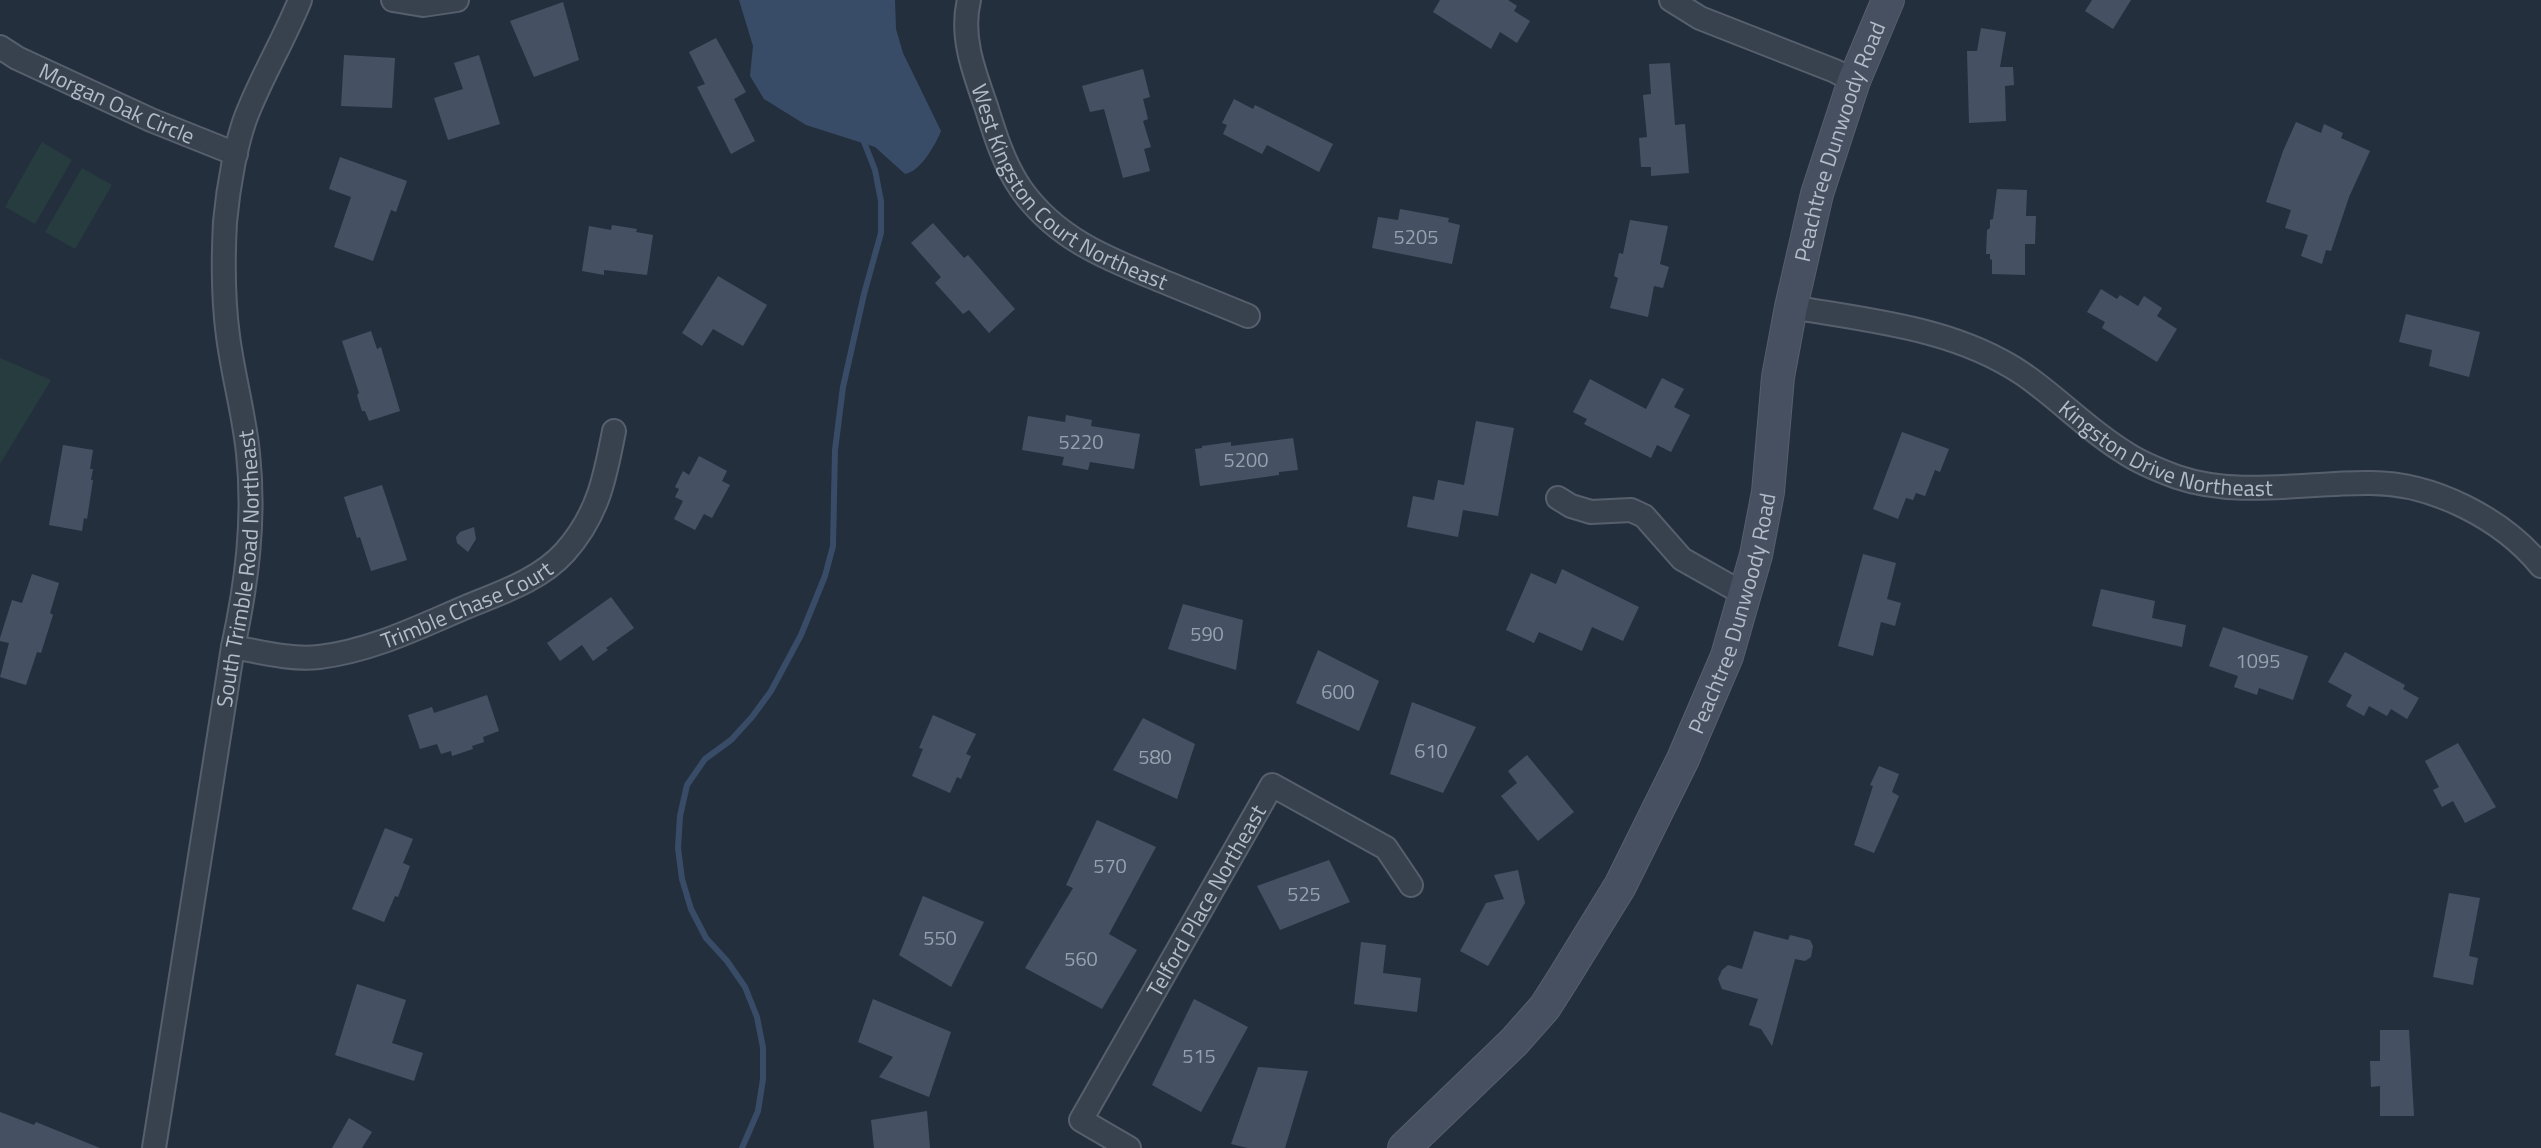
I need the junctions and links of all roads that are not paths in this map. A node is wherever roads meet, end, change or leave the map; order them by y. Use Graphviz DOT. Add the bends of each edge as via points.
graph roads {
  1 [pos="300,0"];
  2 [pos="393,0"];
  3 [pos="457,0"];
  4 [pos="969,0"];
  5 [pos="1671,0"];
  6 [pos="1888,0"];
  7 [pos="0,47"];
  8 [pos="1854,81"];
  9 [pos="236,154"];
  10 [pos="1791,307"];
  11 [pos="1248,316"];
  12 [pos="614,431"];
  13 [pos="1558,498"];
  14 [pos="2541,566"];
  15 [pos="1744,594"];
  16 [pos="233,647"];
  17 [pos="1411,885"];
  18 [pos="154,1148"];
  19 [pos="1129,1148"];
  20 [pos="1404,1148"];
  1 -- 9 [label="street, South Trimble Road Northeast" via="249,108"];
  2 -- 3 [label="street" via="423,5"];
  4 -- 11 [label="street, West Kingston Court Northeast" via="968,48 1003,157 1021,189 1045,218 1097,254"];
  5 -- 8 [label="street" via="1700,18"];
  6 -- 8 [label="main road, Peachtree Dunwoody Road"];
  7 -- 9 [label="street, Morgan Oak Circle" via="151,120"];
  8 -- 10 [label="main road, Peachtree Dunwoody Road" via="1817,194"];
  9 -- 16 [label="street, South Trimble Road Northeast" via="225,221 224,278 228,334 248,452 251,518 246,584"];
  10 -- 14 [label="street, Kingston Drive Northeast" via="1924,331 1975,347 2023,374 2123,452 2178,477 2231,486 2373,483 2407,487 2475,513 2508,534"];
  10 -- 15 [label="main road, Peachtree Dunwoody Road" via="1778,377 1768,492"];
  12 -- 16 [label="street, Trimble Chase Court" via="602,489 589,521 564,554 530,580 399,636 345,653 292,658"];
  13 -- 15 [label="street" via="1591,512 1631,510 1644,516 1682,559"];
  15 -- 20 [label="main road, Peachtree Dunwoody Road" via="1727,656 1683,759 1620,886 1585,945 1545,1006 1514,1042"];
  16 -- 18 [label="street, South Trimble Road Northeast"];
  17 -- 19 [label="street, Telford Place Northeast" via="1386,848 1272,785 1081,1120"];
}
